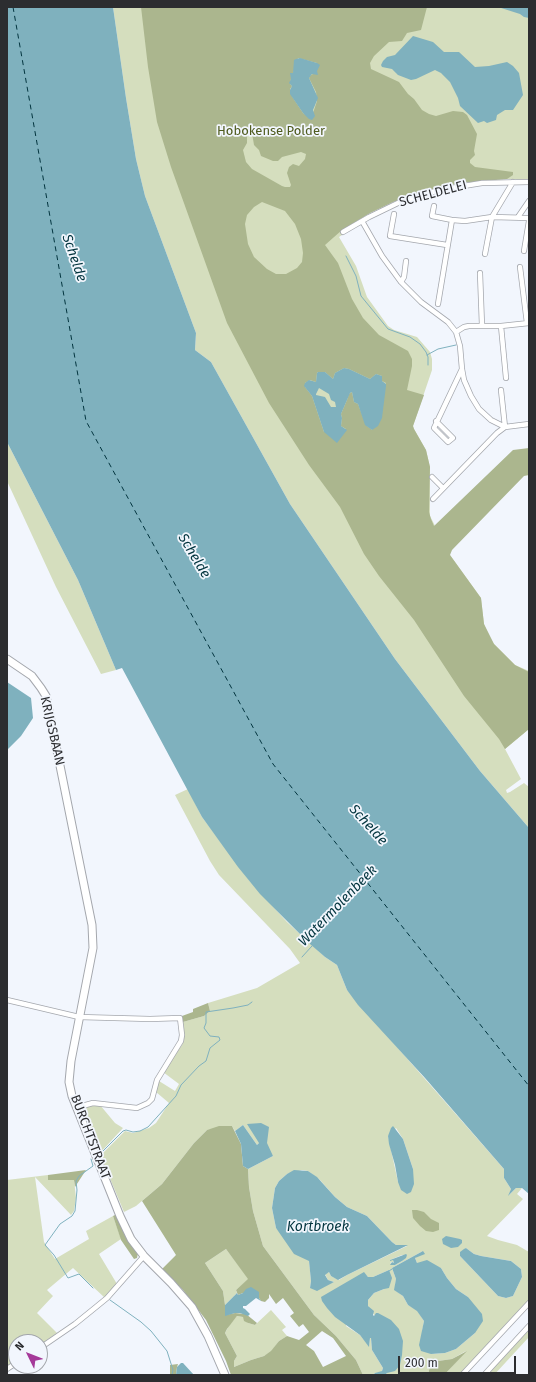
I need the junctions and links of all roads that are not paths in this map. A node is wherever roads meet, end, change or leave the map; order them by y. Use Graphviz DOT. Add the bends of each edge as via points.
graph roads {
  1 [pos="513,182"];
  2 [pos="529,182"];
  3 [pos="529,201"];
  4 [pos="434,206"];
  5 [pos="394,214"];
  6 [pos="492,218"];
  7 [pos="518,218"];
  8 [pos="529,218"];
  9 [pos="452,220"];
  10 [pos="362,221"];
  11 [pos="529,221"];
  12 [pos="343,232"];
  13 [pos="447,245"];
  14 [pos="524,250"];
  15 [pos="485,254"];
  16 [pos="406,261"];
  17 [pos="520,267"];
  18 [pos="480,273"];
  19 [pos="401,282"];
  20 [pos="438,304"];
  21 [pos="528,323"];
  22 [pos="482,326"];
  23 [pos="501,326"];
  24 [pos="456,332"];
  25 [pos="462,369"];
  26 [pos="506,378"];
  27 [pos="455,384"];
  28 [pos="466,384"];
  29 [pos="501,390"];
  30 [pos="436,421"];
  31 [pos="529,424"];
  32 [pos="505,427"];
  33 [pos="432,477"];
  34 [pos="443,488"];
  35 [pos="433,499"];
  36 [pos="7,659"];
  37 [pos="62,773"];
  38 [pos="7,1000"];
  39 [pos="80,1017"];
  40 [pos="78,1108"];
  41 [pos="144,1256"];
  42 [pos="529,1304"];
  43 [pos="529,1326"];
  44 [pos="48,1343"];
  45 [pos="225,1375"];
  46 [pos="462,1375"];
  47 [pos="484,1375"];
  1 -- 2 [label="street, SCHELDELEI"];
  1 -- 6 [label="street"];
  1 -- 10 [label="street, SCHELDELEI" via="482,183 439,190 400,202"];
  3 -- 7 [label="street"];
  4 -- 9 [label="street" via="432,216"];
  5 -- 13 [label="street" via="390,236"];
  6 -- 7 [label="street"];
  6 -- 9 [label="street"];
  6 -- 15 [label="street"];
  7 -- 8 [label="street"];
  9 -- 13 [label="street"];
  10 -- 12 [label="street, SCHELDELEI"];
  10 -- 19 [label="street" via="382,256"];
  11 -- 14 [label="street"];
  13 -- 20 [label="street"];
  16 -- 19 [label="street"];
  17 -- 21 [label="street"];
  18 -- 22 [label="street"];
  19 -- 24 [label="street" via="421,302 448,322"];
  21 -- 23 [label="street"];
  22 -- 23 [label="street"];
  22 -- 24 [label="street" via="467,326"];
  23 -- 26 [label="street"];
  24 -- 25 [label="street"];
  25 -- 27 [label="street"];
  25 -- 28 [label="street"];
  27 -- 28 [label="street"];
  27 -- 30 [label="street"];
  28 -- 32 [label="street" via="483,414"];
  29 -- 32 [label="street"];
  30 -- 30 [label="street" via="434,428 448,442 453,438"];
  31 -- 32 [label="street"];
  32 -- 34 [label="street"];
  33 -- 34 [label="street"];
  34 -- 35 [label="street"];
  36 -- 37 [label="main road, KRIJGSBAAN" via="32,676 46,696"];
  37 -- 39 [label="main road, BURCHTSTRAAT" via="92,925 93,948"];
  38 -- 39 [label="street"];
  39 -- 40 [label="main road, BURCHTSTRAAT" via="69,1082"];
  39 -- 40 [label="street" via="180,1018 182,1035 179,1046 157,1080 152,1099 148,1103 137,1108 93,1103"];
  40 -- 41 [label="main road, BURCHTSTRAAT" via="125,1228"];
  41 -- 44 [label="street" via="107,1298"];
  41 -- 45 [label="main road, BURCHTSTRAAT" via="195,1312"];
  42 -- 46 [label="street"];
  43 -- 47 [label="street"];
}
